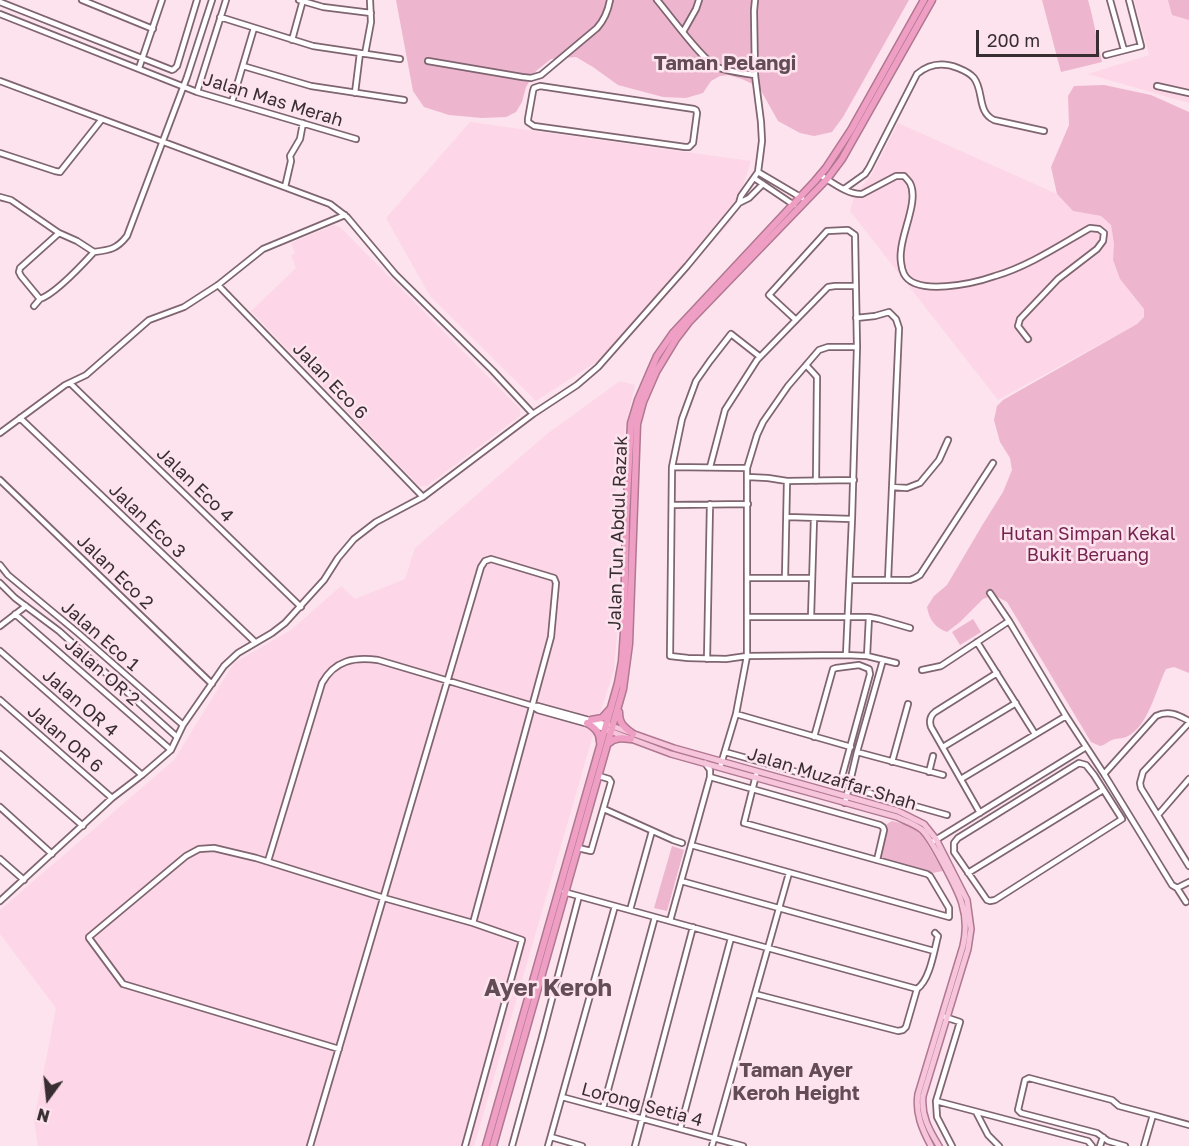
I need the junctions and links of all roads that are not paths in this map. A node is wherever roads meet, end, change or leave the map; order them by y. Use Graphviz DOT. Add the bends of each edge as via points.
graph roads {
  1 [pos="82,0"];
  2 [pos="162,0"];
  3 [pos="197,0"];
  4 [pos="212,0"];
  5 [pos="226,0"];
  6 [pos="302,0"];
  7 [pos="370,0"];
  8 [pos="610,0"];
  9 [pos="657,0"];
  10 [pos="699,0"];
  11 [pos="755,0"];
  12 [pos="924,0"];
  13 [pos="932,0"];
  14 [pos="1110,0"];
  15 [pos="1129,0"];
  16 [pos="0,2"];
  17 [pos="371,13"];
  18 [pos="0,14"];
  19 [pos="220,17"];
  20 [pos="153,28"];
  21 [pos="254,28"];
  22 [pos="682,32"];
  23 [pos="292,40"];
  24 [pos="1124,50"];
  25 [pos="363,54"];
  26 [pos="1106,55"];
  27 [pos="143,59"];
  28 [pos="400,59"];
  29 [pos="428,61"];
  30 [pos="243,66"];
  31 [pos="139,69"];
  32 [pos="540,74"];
  33 [pos="755,75"];
  34 [pos="0,81"];
  35 [pos="184,86"];
  36 [pos="1157,86"];
  37 [pos="543,87"];
  38 [pos="197,92"];
  39 [pos="355,93"];
  40 [pos="1189,93"];
  41 [pos="404,100"];
  42 [pos="232,102"];
  43 [pos="102,119"];
  44 [pos="303,123"];
  45 [pos="1044,130"];
  46 [pos="356,139"];
  47 [pos="163,142"];
  48 [pos="0,153"];
  49 [pos="758,172"];
  50 [pos="820,176"];
  51 [pos="754,178"];
  52 [pos="827,179"];
  53 [pos="763,184"];
  54 [pos="285,187"];
  55 [pos="844,189"];
  56 [pos="0,196"];
  57 [pos="803,199"];
  58 [pos="739,203"];
  59 [pos="796,206"];
  60 [pos="345,215"];
  61 [pos="60,233"];
  62 [pos="94,252"];
  63 [pos="218,285"];
  64 [pos="856,286"];
  65 [pos="40,299"];
  66 [pos="34,306"];
  67 [pos="856,318"];
  68 [pos="796,320"];
  69 [pos="1028,339"];
  70 [pos="857,347"];
  71 [pos="759,356"];
  72 [pos="806,365"];
  73 [pos="70,383"];
  74 [pos="533,414"];
  75 [pos="20,418"];
  76 [pos="0,433"];
  77 [pos="948,440"];
  78 [pos="993,463"];
  79 [pos="672,467"];
  80 [pos="710,467"];
  81 [pos="747,468"];
  82 [pos="748,477"];
  83 [pos="0,480"];
  84 [pos="854,480"];
  85 [pos="787,481"];
  86 [pos="816,481"];
  87 [pos="892,488"];
  88 [pos="423,497"];
  89 [pos="710,504"];
  90 [pos="747,504"];
  91 [pos="672,505"];
  92 [pos="787,517"];
  93 [pos="814,518"];
  94 [pos="852,519"];
  95 [pos="0,566"];
  96 [pos="747,578"];
  97 [pos="785,578"];
  98 [pos="812,578"];
  99 [pos="850,580"];
  100 [pos="888,580"];
  101 [pos="0,583"];
  102 [pos="990,593"];
  103 [pos="26,606"];
  104 [pos="301,607"];
  105 [pos="15,614"];
  106 [pos="748,616"];
  107 [pos="811,617"];
  108 [pos="848,617"];
  109 [pos="869,617"];
  110 [pos="1009,621"];
  111 [pos="0,627"];
  112 [pos="910,628"];
  113 [pos="255,642"];
  114 [pos="977,642"];
  115 [pos="0,651"];
  116 [pos="846,655"];
  117 [pos="747,656"];
  118 [pos="867,656"];
  119 [pos="707,659"];
  120 [pos="883,660"];
  121 [pos="896,663"];
  122 [pos="922,670"];
  123 [pos="997,673"];
  124 [pos="449,680"];
  125 [pos="212,684"];
  126 [pos="0,700"];
  127 [pos="620,702"];
  128 [pos="1016,703"];
  129 [pos="908,704"];
  130 [pos="612,705"];
  131 [pos="533,706"];
  132 [pos="736,714"];
  133 [pos="1066,716"];
  134 [pos="589,721"];
  135 [pos="1189,722"];
  136 [pos="183,726"];
  137 [pos="609,728"];
  138 [pos="1035,734"];
  139 [pos="177,737"];
  140 [pos="632,737"];
  141 [pos="814,737"];
  142 [pos="607,746"];
  143 [pos="851,747"];
  144 [pos="943,747"];
  145 [pos="1086,747"];
  146 [pos="171,750"];
  147 [pos="725,752"];
  148 [pos="857,752"];
  149 [pos="0,754"];
  150 [pos="598,754"];
  151 [pos="933,756"];
  152 [pos="892,762"];
  153 [pos="704,763"];
  154 [pos="721,764"];
  155 [pos="929,771"];
  156 [pos="1104,774"];
  157 [pos="756,775"];
  158 [pos="943,775"];
  159 [pos="142,776"];
  160 [pos="599,776"];
  161 [pos="710,777"];
  162 [pos="961,779"];
  163 [pos="1187,781"];
  164 [pos="848,787"];
  165 [pos="753,789"];
  166 [pos="1189,789"];
  167 [pos="1103,790"];
  168 [pos="112,798"];
  169 [pos="846,800"];
  170 [pos="0,807"];
  171 [pos="603,809"];
  172 [pos="978,814"];
  173 [pos="1158,814"];
  174 [pos="947,815"];
  175 [pos="970,819"];
  176 [pos="981,824"];
  177 [pos="83,826"];
  178 [pos="976,827"];
  179 [pos="652,831"];
  180 [pos="934,841"];
  181 [pos="682,843"];
  182 [pos="691,845"];
  183 [pos="578,848"];
  184 [pos="52,854"];
  185 [pos="0,860"];
  186 [pos="877,860"];
  187 [pos="268,861"];
  188 [pos="1189,866"];
  189 [pos="789,873"];
  190 [pos="968,873"];
  191 [pos="24,880"];
  192 [pos="681,881"];
  193 [pos="1189,882"];
  194 [pos="1177,888"];
  195 [pos="562,891"];
  196 [pos="579,896"];
  197 [pos="384,898"];
  198 [pos="0,901"];
  199 [pos="1186,902"];
  200 [pos="615,906"];
  201 [pos="779,908"];
  202 [pos="630,910"];
  203 [pos="655,917"];
  204 [pos="670,921"];
  205 [pos="473,923"];
  206 [pos="693,927"];
  207 [pos="935,933"];
  208 [pos="732,938"];
  209 [pos="768,948"];
  210 [pos="933,951"];
  211 [pos="917,989"];
  212 [pos="755,994"];
  213 [pos="945,1017"];
  214 [pos="339,1049"];
  215 [pos="562,1097"];
  216 [pos="936,1101"];
  217 [pos="603,1108"];
  218 [pos="976,1112"];
  219 [pos="1153,1115"];
  220 [pos="642,1119"];
  221 [pos="1189,1125"];
  222 [pos="680,1129"];
  223 [pos="551,1137"];
  224 [pos="1103,1137"];
  225 [pos="715,1138"];
  226 [pos="310,1146"];
  227 [pos="465,1146"];
  228 [pos="486,1146"];
  229 [pos="492,1146"];
  230 [pos="512,1146"];
  231 [pos="549,1146"];
  232 [pos="582,1146"];
  233 [pos="635,1146"];
  234 [pos="712,1146"];
  235 [pos="743,1146"];
  236 [pos="931,1146"];
  237 [pos="939,1146"];
  238 [pos="952,1146"];
  239 [pos="999,1146"];
  240 [pos="1092,1146"];
  241 [pos="1100,1146"];
  242 [pos="1125,1146"];
  243 [pos="1144,1146"];
  1 -- 20 [label="street"];
  2 -- 20 [label="street"];
  3 -- 27 [label="street" via="176,68"];
  4 -- 35 [label="street"];
  5 -- 19 [label="street"];
  6 -- 17 [label="street" via="333,9"];
  6 -- 23 [label="street"];
  7 -- 17 [label="street"];
  8 -- 32 [label="street" via="607,14 597,28"];
  9 -- 22 [label="street"];
  10 -- 22 [label="street"];
  11 -- 33 [label="street"];
  12 -- 50 [label="highway, Jalan Tun Abdul Razak" via="851,130"];
  13 -- 52 [label="highway, Jalan Tun Abdul Razak"];
  14 -- 24 [label="street"];
  15 -- 24 [label="street" via="1141,46"];
  16 -- 27 [label="street"];
  17 -- 25 [label="street"];
  18 -- 31 [label="street, Jalan Mas Merah"];
  19 -- 21 [label="street"];
  19 -- 38 [label="street"];
  20 -- 27 [label="street"];
  21 -- 23 [label="street"];
  21 -- 30 [label="street"];
  22 -- 33 [label="street" via="710,63"];
  23 -- 25 [label="street"];
  24 -- 26 [label="street"];
  25 -- 28 [label="street"];
  25 -- 39 [label="street"];
  27 -- 31 [label="street"];
  29 -- 32 [label="street" via="531,78"];
  30 -- 39 [label="street"];
  30 -- 42 [label="street"];
  31 -- 35 [label="street, Jalan Mas Merah"];
  32 -- 37 [label="street"];
  33 -- 49 [label="street" via="762,141"];
  34 -- 43 [label="street"];
  35 -- 38 [label="street, Jalan Mas Merah"];
  35 -- 47 [label="street"];
  36 -- 40 [label="street"];
  37 -- 37 [label="street" via="694,109 697,113 693,143 685,147 534,126 528,122 533,91"];
  38 -- 42 [label="street, Jalan Mas Merah"];
  39 -- 41 [label="street"];
  42 -- 44 [label="street, Jalan Mas Merah"];
  43 -- 47 [label="street"];
  43 -- 48 [label="street" via="60,172"];
  44 -- 46 [label="street, Jalan Mas Merah"];
  44 -- 54 [label="street" via="300,139 290,156"];
  45 -- 55 [label="street" via="989,118 977,83 969,73 945,64 930,66 917,74 865,174"];
  47 -- 54 [label="street"];
  47 -- 62 [label="street" via="127,236 112,249"];
  49 -- 51 [label="street"];
  49 -- 57 [label="street"];
  50 -- 52 [label="street"];
  50 -- 57 [label="highway, Jalan Tun Abdul Razak"];
  51 -- 53 [label="street"];
  51 -- 58 [label="street"];
  52 -- 55 [label="street"];
  52 -- 57 [label="highway, Jalan Tun Abdul Razak"];
  53 -- 58 [label="street"];
  53 -- 59 [label="street"];
  54 -- 60 [label="street" via="330,204"];
  55 -- 69 [label="street" via="862,194 896,176 904,176 910,183 913,199 901,251 904,274 912,282 930,287 955,286 996,276 1090,228 1104,233 1097,249 1058,279 1020,319 1018,327"];
  56 -- 61 [label="street"];
  57 -- 59 [label="highway, Jalan Tun Abdul Razak"];
  58 -- 74 [label="street" via="598,367"];
  59 -- 127 [label="highway, Jalan Tun Abdul Razak" via="689,322 665,355 644,402 637,424 629,657"];
  59 -- 130 [label="highway, Jalan Tun Abdul Razak" via="673,333 657,356 638,400 631,423 629,454 622,661"];
  60 -- 63 [label="street" via="263,249"];
  60 -- 74 [label="street" via="395,274"];
  61 -- 62 [label="street"];
  61 -- 65 [label="street" via="20,268 21,276"];
  62 -- 65 [label="street"];
  63 -- 73 [label="street" via="184,307 149,320 86,375"];
  63 -- 88 [label="street, Jalan Eco 6"];
  64 -- 67 [label="street"];
  64 -- 68 [label="street" via="828,287"];
  64 -- 68 [label="street" via="855,236 848,230 826,231 769,295"];
  65 -- 66 [label="street"];
  67 -- 70 [label="street"];
  67 -- 87 [label="street" via="889,312 899,328"];
  68 -- 71 [label="street"];
  70 -- 72 [label="street" via="819,350"];
  70 -- 84 [label="street"];
  71 -- 79 [label="street" via="731,334 696,381 682,419"];
  71 -- 80 [label="street" via="725,410"];
  72 -- 81 [label="street" via="763,422"];
  72 -- 86 [label="street" via="817,377"];
  73 -- 75 [label="street"];
  73 -- 104 [label="street, Jalan Eco 4"];
  74 -- 88 [label="street"];
  75 -- 76 [label="street"];
  75 -- 113 [label="street, Jalan Eco 3"];
  77 -- 87 [label="street" via="939,460 920,483"];
  78 -- 100 [label="street" via="920,575 909,580"];
  79 -- 80 [label="street"];
  79 -- 91 [label="street"];
  80 -- 81 [label="street"];
  81 -- 82 [label="street"];
  82 -- 85 [label="street"];
  82 -- 90 [label="street"];
  83 -- 125 [label="street, Jalan Eco 2"];
  84 -- 86 [label="street"];
  84 -- 94 [label="street"];
  85 -- 86 [label="street"];
  85 -- 92 [label="street"];
  87 -- 100 [label="street"];
  88 -- 104 [label="street" via="354,538"];
  89 -- 90 [label="street"];
  89 -- 91 [label="street"];
  89 -- 119 [label="street"];
  90 -- 96 [label="street"];
  91 -- 119 [label="street" via="670,653 673,657"];
  92 -- 93 [label="street"];
  92 -- 97 [label="street"];
  93 -- 94 [label="street"];
  93 -- 98 [label="street"];
  94 -- 99 [label="street"];
  95 -- 136 [label="street, Jalan Eco 1"];
  96 -- 97 [label="street"];
  96 -- 106 [label="street"];
  97 -- 98 [label="street"];
  98 -- 107 [label="street"];
  99 -- 100 [label="street"];
  99 -- 108 [label="street"];
  101 -- 103 [label="street"];
  102 -- 110 [label="street"];
  103 -- 105 [label="street"];
  103 -- 139 [label="street"];
  104 -- 113 [label="street" via="272,633"];
  105 -- 111 [label="street"];
  105 -- 146 [label="street, Jalan OR 2"];
  106 -- 107 [label="street"];
  106 -- 117 [label="street"];
  107 -- 108 [label="street"];
  108 -- 109 [label="street"];
  108 -- 116 [label="street"];
  109 -- 112 [label="street"];
  109 -- 118 [label="street"];
  110 -- 114 [label="street"];
  110 -- 133 [label="street"];
  113 -- 125 [label="street" via="231,659"];
  114 -- 122 [label="street" via="941,666"];
  114 -- 123 [label="street"];
  115 -- 159 [label="street, Jalan OR 4"];
  116 -- 117 [label="street"];
  116 -- 118 [label="street"];
  117 -- 119 [label="street"];
  117 -- 132 [label="street"];
  118 -- 120 [label="street"];
  120 -- 121 [label="street"];
  120 -- 148 [label="street"];
  123 -- 128 [label="street"];
  123 -- 144 [label="street" via="932,715 931,727"];
  124 -- 131 [label="street"];
  124 -- 131 [label="street" via="485,561 491,559 554,578 551,637"];
  124 -- 187 [label="street" via="366,658 341,664 328,674"];
  124 -- 197 [label="street"];
  125 -- 136 [label="street"];
  126 -- 168 [label="street, Jalan OR 6"];
  127 -- 137 [label="highway, Jalan Tun Abdul Razak"];
  127 -- 140 [label="highway" via="620,722"];
  128 -- 138 [label="street"];
  128 -- 144 [label="street"];
  129 -- 152 [label="street"];
  130 -- 134 [label="highway" via="605,716"];
  130 -- 137 [label="highway, Jalan Tun Abdul Razak"];
  131 -- 134 [label="street"];
  131 -- 205 [label="street"];
  132 -- 141 [label="street"];
  132 -- 147 [label="street"];
  133 -- 138 [label="street"];
  133 -- 145 [label="street"];
  134 -- 137 [label="street"];
  134 -- 150 [label="highway" via="600,735"];
  135 -- 156 [label="street" via="1171,713 1156,716"];
  135 -- 173 [label="street" via="1141,777 1141,788"];
  136 -- 139 [label="street"];
  137 -- 140 [label="main road, Jalan Muzaffar Shah"];
  137 -- 142 [label="highway, Jalan Tun Abdul Razak"];
  137 -- 150 [label="highway, Jalan Tun Abdul Razak"];
  138 -- 162 [label="street"];
  139 -- 146 [label="street"];
  140 -- 142 [label="highway" via="614,739"];
  140 -- 153 [label="main road, Jalan Muzaffar Shah"];
  140 -- 154 [label="main road, Jalan Muzaffar Shah"];
  141 -- 143 [label="street"];
  141 -- 143 [label="street" via="832,672 836,668 862,666 870,674"];
  142 -- 160 [label="highway, Jalan Tun Abdul Razak"];
  143 -- 147 [label="street" via="840,784"];
  144 -- 162 [label="street"];
  145 -- 156 [label="street"];
  145 -- 172 [label="street"];
  146 -- 159 [label="street"];
  147 -- 154 [label="street"];
  148 -- 152 [label="street"];
  148 -- 164 [label="street"];
  149 -- 177 [label="street"];
  150 -- 195 [label="highway, Jalan Tun Abdul Razak"];
  151 -- 155 [label="street"];
  152 -- 155 [label="street"];
  153 -- 154 [label="main road, Jalan Muzaffar Shah"];
  153 -- 161 [label="street"];
  154 -- 157 [label="main road, Jalan Muzaffar Shah"];
  155 -- 158 [label="street"];
  156 -- 194 [label="street"];
  157 -- 165 [label="street"];
  157 -- 169 [label="main road, Jalan Muzaffar Shah"];
  159 -- 168 [label="street"];
  160 -- 171 [label="street" via="611,782"];
  160 -- 183 [label="highway, Jalan Tun Abdul Razak"];
  161 -- 165 [label="street"];
  161 -- 182 [label="street"];
  162 -- 172 [label="street"];
  163 -- 166 [label="street"];
  163 -- 173 [label="street"];
  164 -- 169 [label="street"];
  164 -- 174 [label="street"];
  165 -- 186 [label="street" via="884,827"];
  165 -- 186 [label="street" via="744,823"];
  167 -- 176 [label="street" via="1086,765 1079,763"];
  167 -- 190 [label="street"];
  167 -- 190 [label="street" via="1122,819 995,900 985,898"];
  168 -- 177 [label="street"];
  169 -- 180 [label="main road, Jalan Muzaffar Shah" via="906,821"];
  170 -- 184 [label="street"];
  171 -- 179 [label="street"];
  171 -- 183 [label="street" via="591,851"];
  172 -- 175 [label="street"];
  172 -- 176 [label="street"];
  173 -- 188 [label="street"];
  175 -- 178 [label="street"];
  175 -- 180 [label="street"];
  176 -- 178 [label="street"];
  177 -- 184 [label="street"];
  178 -- 190 [label="street" via="953,846"];
  179 -- 181 [label="street"];
  179 -- 202 [label="street"];
  180 -- 213 [label="main road, Jalan Muzaffar Shah" via="962,902 965,927"];
  182 -- 189 [label="street"];
  182 -- 192 [label="street"];
  183 -- 195 [label="highway, Jalan Tun Abdul Razak"];
  184 -- 191 [label="street"];
  185 -- 191 [label="street"];
  186 -- 189 [label="street" via="930,876 950,908 949,918"];
  187 -- 197 [label="street"];
  187 -- 214 [label="street" via="214,848 192,852 89,938 123,984"];
  189 -- 201 [label="street"];
  191 -- 198 [label="street"];
  192 -- 201 [label="street"];
  192 -- 204 [label="street"];
  193 -- 194 [label="street"];
  194 -- 199 [label="street"];
  195 -- 196 [label="street"];
  195 -- 228 [label="highway, Jalan Tun Abdul Razak"];
  195 -- 229 [label="highway, Jalan Tun Abdul Razak"];
  196 -- 200 [label="street"];
  196 -- 230 [label="street"];
  197 -- 205 [label="street"];
  197 -- 214 [label="street"];
  200 -- 202 [label="street"];
  200 -- 215 [label="street"];
  201 -- 209 [label="street"];
  201 -- 210 [label="street"];
  202 -- 203 [label="street"];
  203 -- 204 [label="street"];
  203 -- 217 [label="street"];
  204 -- 206 [label="street"];
  205 -- 227 [label="street" via="522,940"];
  206 -- 208 [label="street"];
  206 -- 220 [label="street"];
  207 -- 210 [label="street" via="938,936"];
  208 -- 209 [label="street"];
  208 -- 222 [label="street"];
  209 -- 211 [label="street"];
  209 -- 212 [label="street"];
  210 -- 211 [label="street" via="926,980"];
  211 -- 212 [label="street" via="906,1027 898,1031"];
  212 -- 225 [label="street"];
  213 -- 216 [label="street" via="960,1022"];
  213 -- 236 [label="main road, Jalan Muzaffar Shah" via="917,1100 920,1122"];
  213 -- 237 [label="main road, Jalan Muzaffar Shah" via="923,1102 927,1125"];
  214 -- 226 [label="street"];
  215 -- 217 [label="street, Lorong Setia 4"];
  215 -- 223 [label="street"];
  216 -- 218 [label="street"];
  216 -- 238 [label="street" via="936,1117"];
  217 -- 220 [label="street, Lorong Setia 4"];
  218 -- 239 [label="street"];
  218 -- 240 [label="street" via="1088,1141"];
  219 -- 221 [label="street"];
  219 -- 224 [label="street" via="1026,1078 1019,1112"];
  219 -- 243 [label="street"];
  220 -- 222 [label="street, Lorong Setia 4"];
  220 -- 233 [label="street"];
  222 -- 225 [label="street, Lorong Setia 4"];
  223 -- 231 [label="street"];
  223 -- 232 [label="street"];
  224 -- 241 [label="street"];
  224 -- 242 [label="street"];
  225 -- 234 [label="street"];
  225 -- 235 [label="street, Lorong Setia 4"];
}
